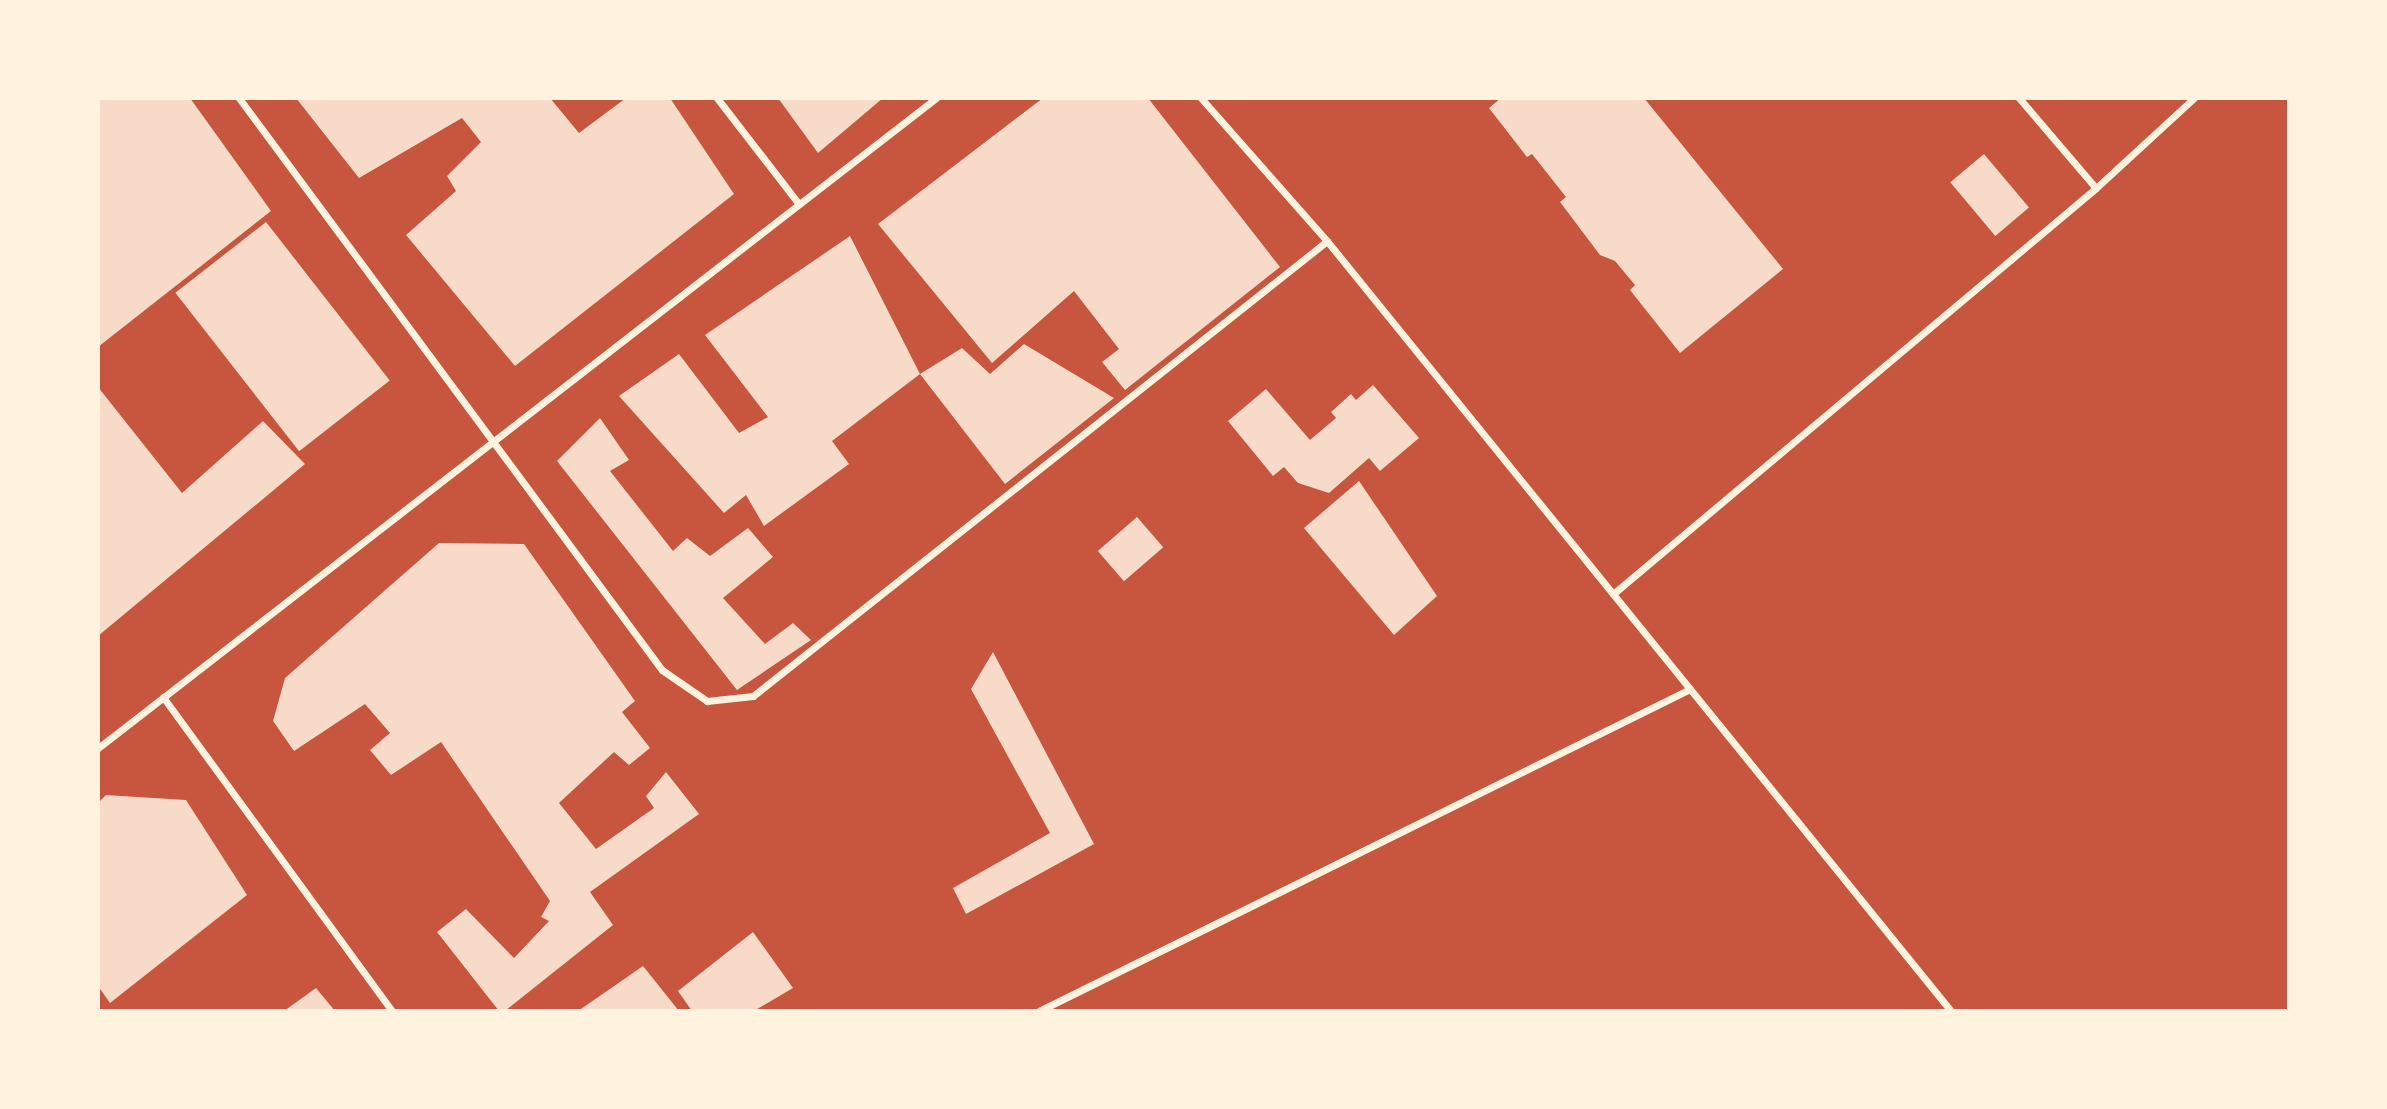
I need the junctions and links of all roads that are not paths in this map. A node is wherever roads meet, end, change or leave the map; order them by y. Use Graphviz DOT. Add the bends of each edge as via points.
graph roads {
  1 [pos="239,98"];
  2 [pos="717,98"];
  3 [pos="936,98"];
  4 [pos="1201,98"];
  5 [pos="2020,98"];
  6 [pos="2194,98"];
  7 [pos="2095,188"];
  8 [pos="799,204"];
  9 [pos="1327,241"];
  10 [pos="491,443"];
  11 [pos="1613,594"];
  12 [pos="1690,689"];
  13 [pos="163,697"];
  14 [pos="98,748"];
  15 [pos="393,1011"];
  16 [pos="1039,1011"];
  17 [pos="1951,1011"];
  1 -- 10 [label="street"];
  2 -- 8 [label="street"];
  3 -- 8 [label="street"];
  4 -- 9 [label="street"];
  5 -- 7 [label="street"];
  6 -- 7 [label="street"];
  7 -- 11 [label="street"];
  8 -- 10 [label="street"];
  9 -- 10 [label="street" via="753,696 707,701 662,670"];
  9 -- 11 [label="street"];
  10 -- 13 [label="street"];
  11 -- 12 [label="street"];
  12 -- 16 [label="street"];
  12 -- 17 [label="street"];
  13 -- 14 [label="street"];
  13 -- 15 [label="street"];
}
